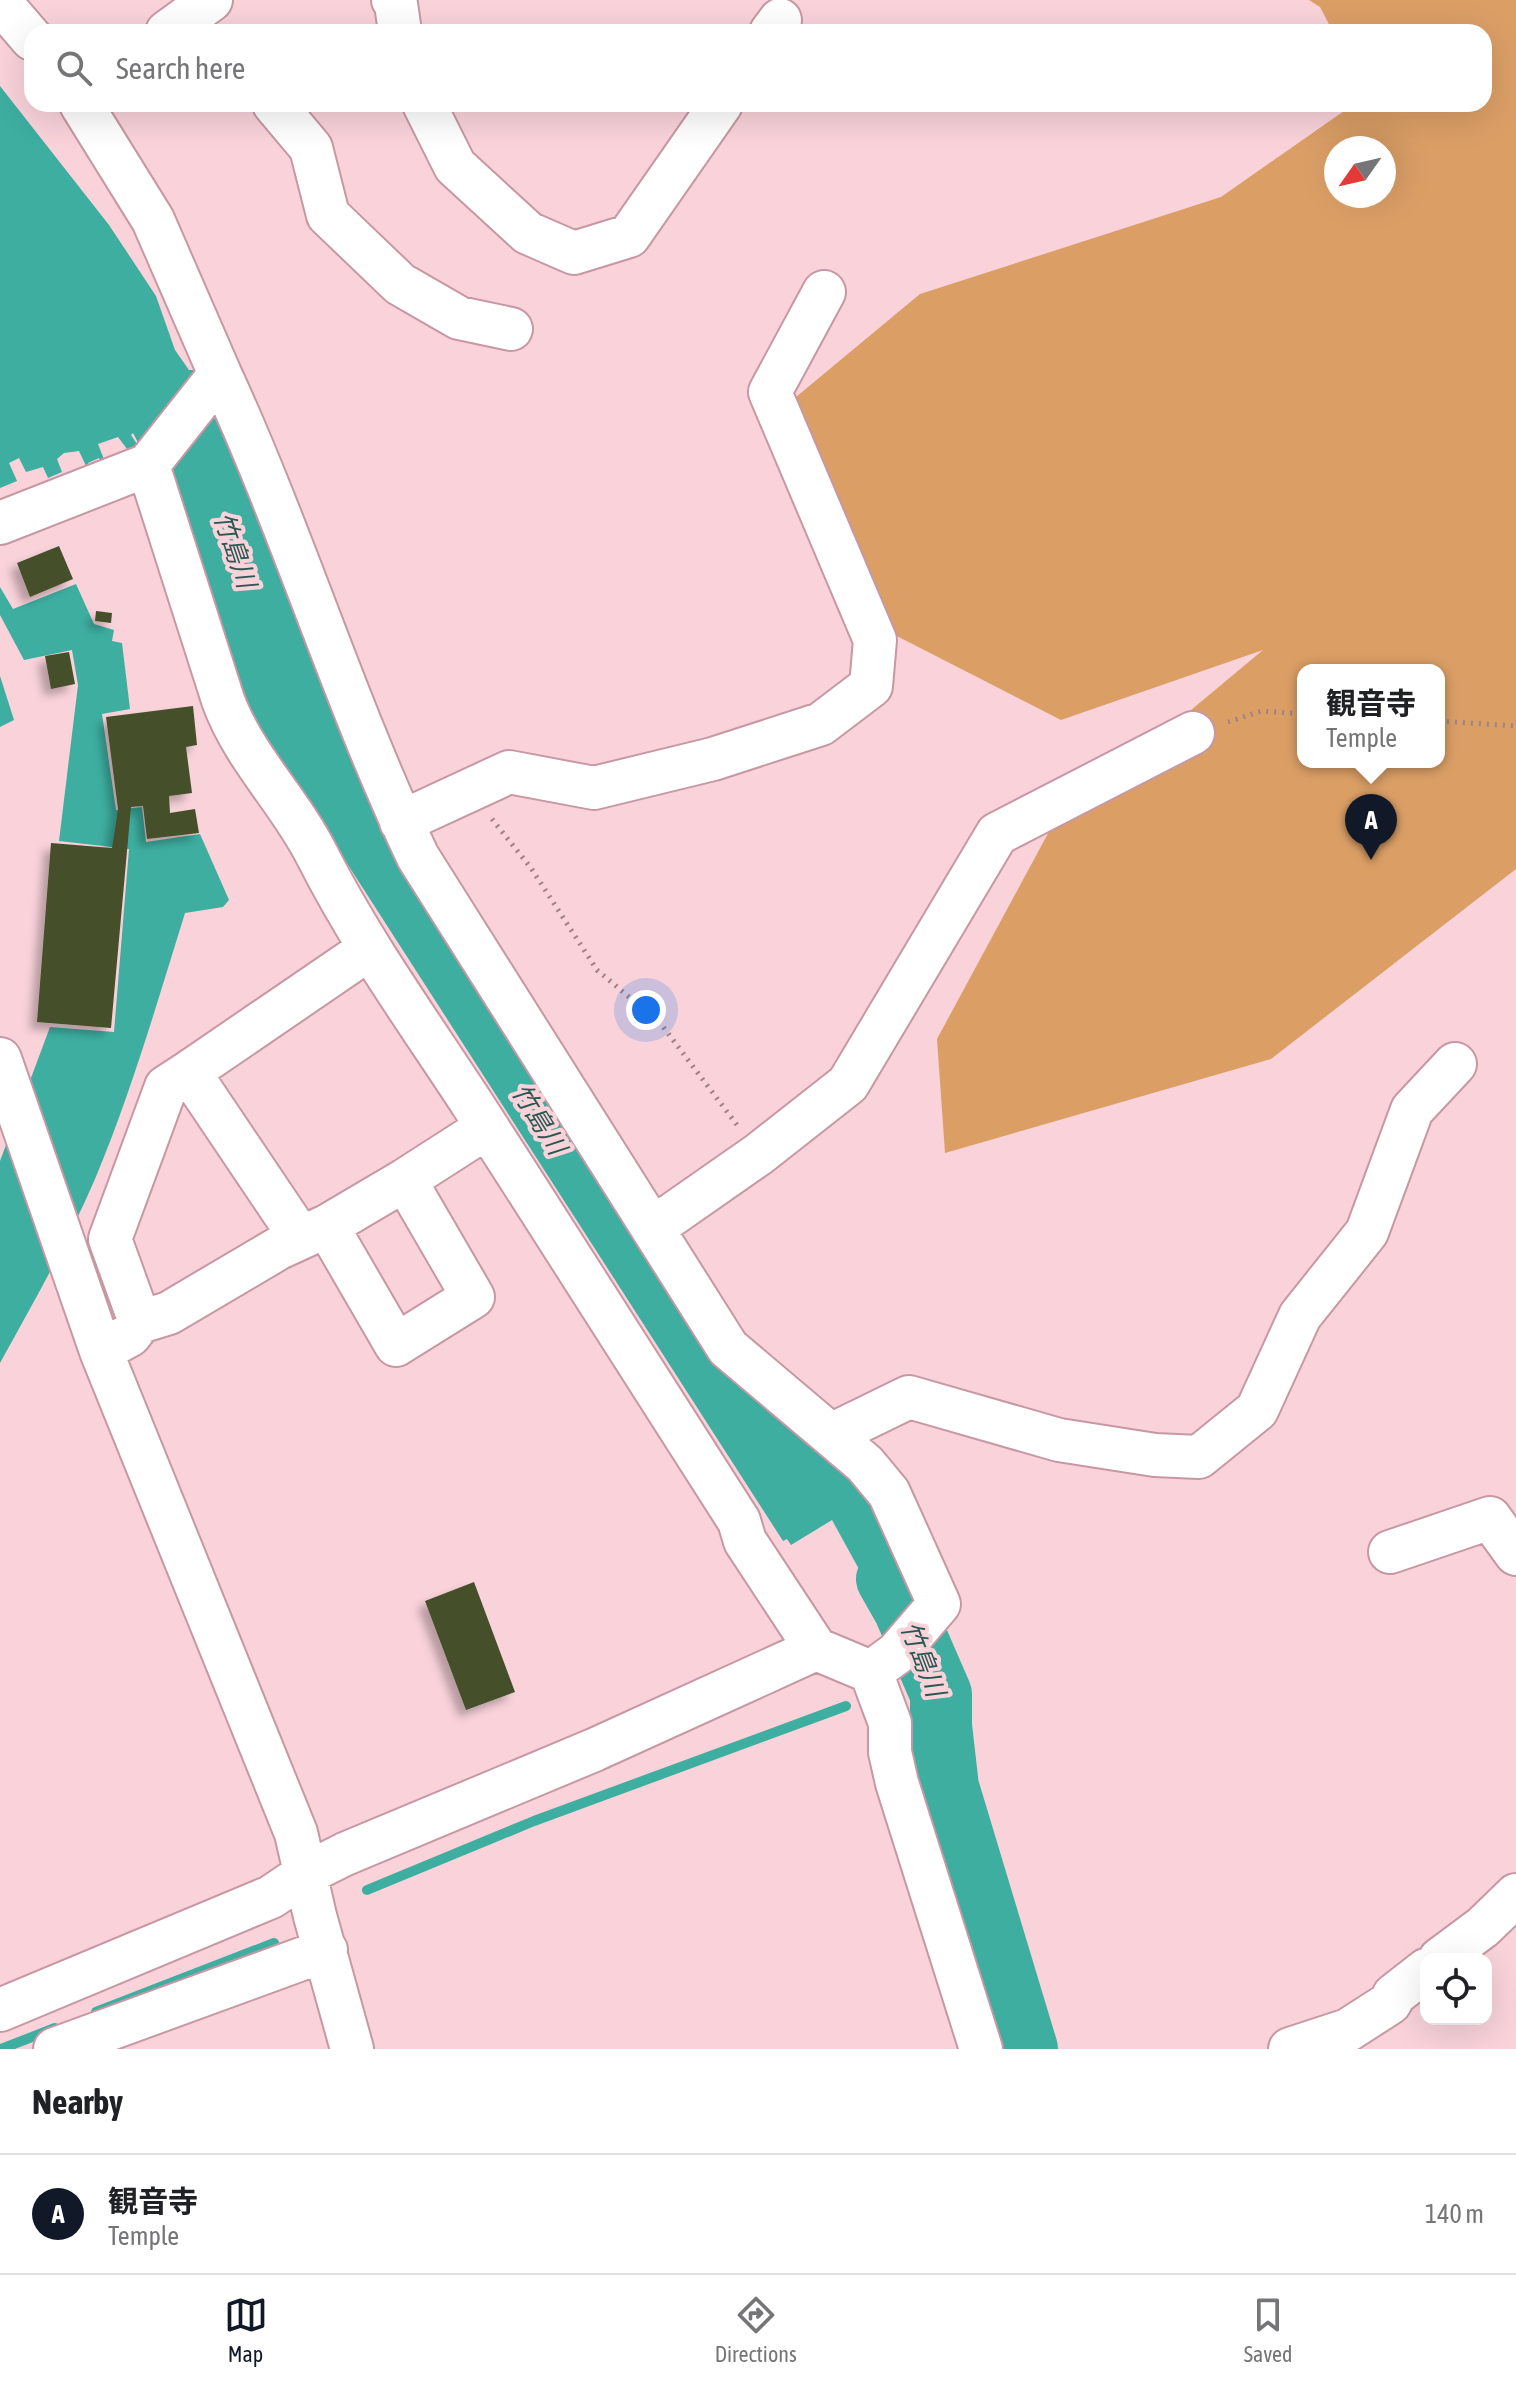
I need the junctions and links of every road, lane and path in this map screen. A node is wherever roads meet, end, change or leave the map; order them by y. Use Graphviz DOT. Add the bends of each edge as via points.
graph roads {
  1 [pos="393,0"];
  2 [pos="0,2"];
  3 [pos="399,24"];
  4 [pos="24,30"];
  5 [pos="86,112"];
  6 [pos="281,112"];
  7 [pos="428,112"];
  8 [pos="715,112"];
  9 [pos="824,292"];
  10 [pos="511,329"];
  11 [pos="215,378"];
  12 [pos="152,461"];
  13 [pos="0,523"];
  14 [pos="1297,714"];
  15 [pos="1445,721"];
  16 [pos="1516,726"];
  17 [pos="1193,733"];
  18 [pos="469,790"];
  19 [pos="401,822"];
  20 [pos="369,949"];
  21 [pos="1455,1064"];
  22 [pos="2,1066"];
  23 [pos="189,1072"];
  24 [pos="486,1128"];
  25 [pos="759,1154"];
  26 [pos="405,1180"];
  27 [pos="653,1228"];
  28 [pos="314,1232"];
  29 [pos="140,1322"];
  30 [pos="101,1351"];
  31 [pos="831,1435"];
  32 [pos="1390,1552"];
  33 [pos="1516,1554"];
  34 [pos="816,1649"];
  35 [pos="884,1663"];
  36 [pos="305,1874"];
  37 [pos="1516,1895"];
  38 [pos="326,1950"];
  39 [pos="1448,1953"];
  40 [pos="1420,1975"];
  41 [pos="0,2010"];
  42 [pos="55,2049"];
  43 [pos="352,2049"];
  44 [pos="981,2049"];
  45 [pos="1290,2049"];
  1 -- 3 [label="street"];
  2 -- 4 [label="street"];
  5 -- 11 [label="street" via="153,220"];
  6 -- 10 [label="street" via="311,148 328,215 400,284 459,318"];
  7 -- 8 [label="street" via="455,166 528,233 574,253 629,236"];
  9 -- 18 [label="street" via="770,392 875,640 871,686 821,724 713,759 594,788 509,772"];
  11 -- 12 [label="street"];
  11 -- 19 [label="street" via="253,445"];
  12 -- 13 [label="street"];
  12 -- 20 [label="street" via="229,718 316,853"];
  14 -- 17 [label="path" via="1261,711"];
  15 -- 16 [label="path"];
  17 -- 25 [label="street" via="997,834 848,1084"];
  18 -- 19 [label="street"];
  18 -- 25 [label="path" via="531,868 597,970 661,1024"];
  19 -- 27 [label="street" via="418,857"];
  20 -- 23 [label="street"];
  20 -- 24 [label="street"];
  21 -- 31 [label="street" via="1412,1110 1367,1232 1300,1316 1257,1410 1199,1457 1059,1440 909,1397"];
  22 -- 30 [label="street"];
  23 -- 28 [label="street"];
  23 -- 29 [label="street" via="166,1087 110,1239"];
  24 -- 26 [label="street"];
  24 -- 34 [label="street"];
  25 -- 27 [label="street"];
  26 -- 28 [label="street"];
  26 -- 28 [label="street" via="473,1297 396,1345"];
  27 -- 31 [label="street" via="728,1348"];
  28 -- 29 [label="street" via="169,1313"];
  29 -- 30 [label="street" via="130,1335"];
  30 -- 36 [label="street" via="296,1833"];
  31 -- 35 [label="street" via="889,1493 939,1604"];
  32 -- 33 [label="street" via="1490,1518"];
  34 -- 35 [label="street"];
  34 -- 36 [label="street"];
  35 -- 44 [label="street" via="897,1783"];
  36 -- 38 [label="street"];
  36 -- 41 [label="street" via="271,1897"];
  37 -- 39 [label="street"];
  38 -- 42 [label="street"];
  38 -- 43 [label="street"];
  40 -- 45 [label="street" via="1390,2003 1348,2030"];
}
